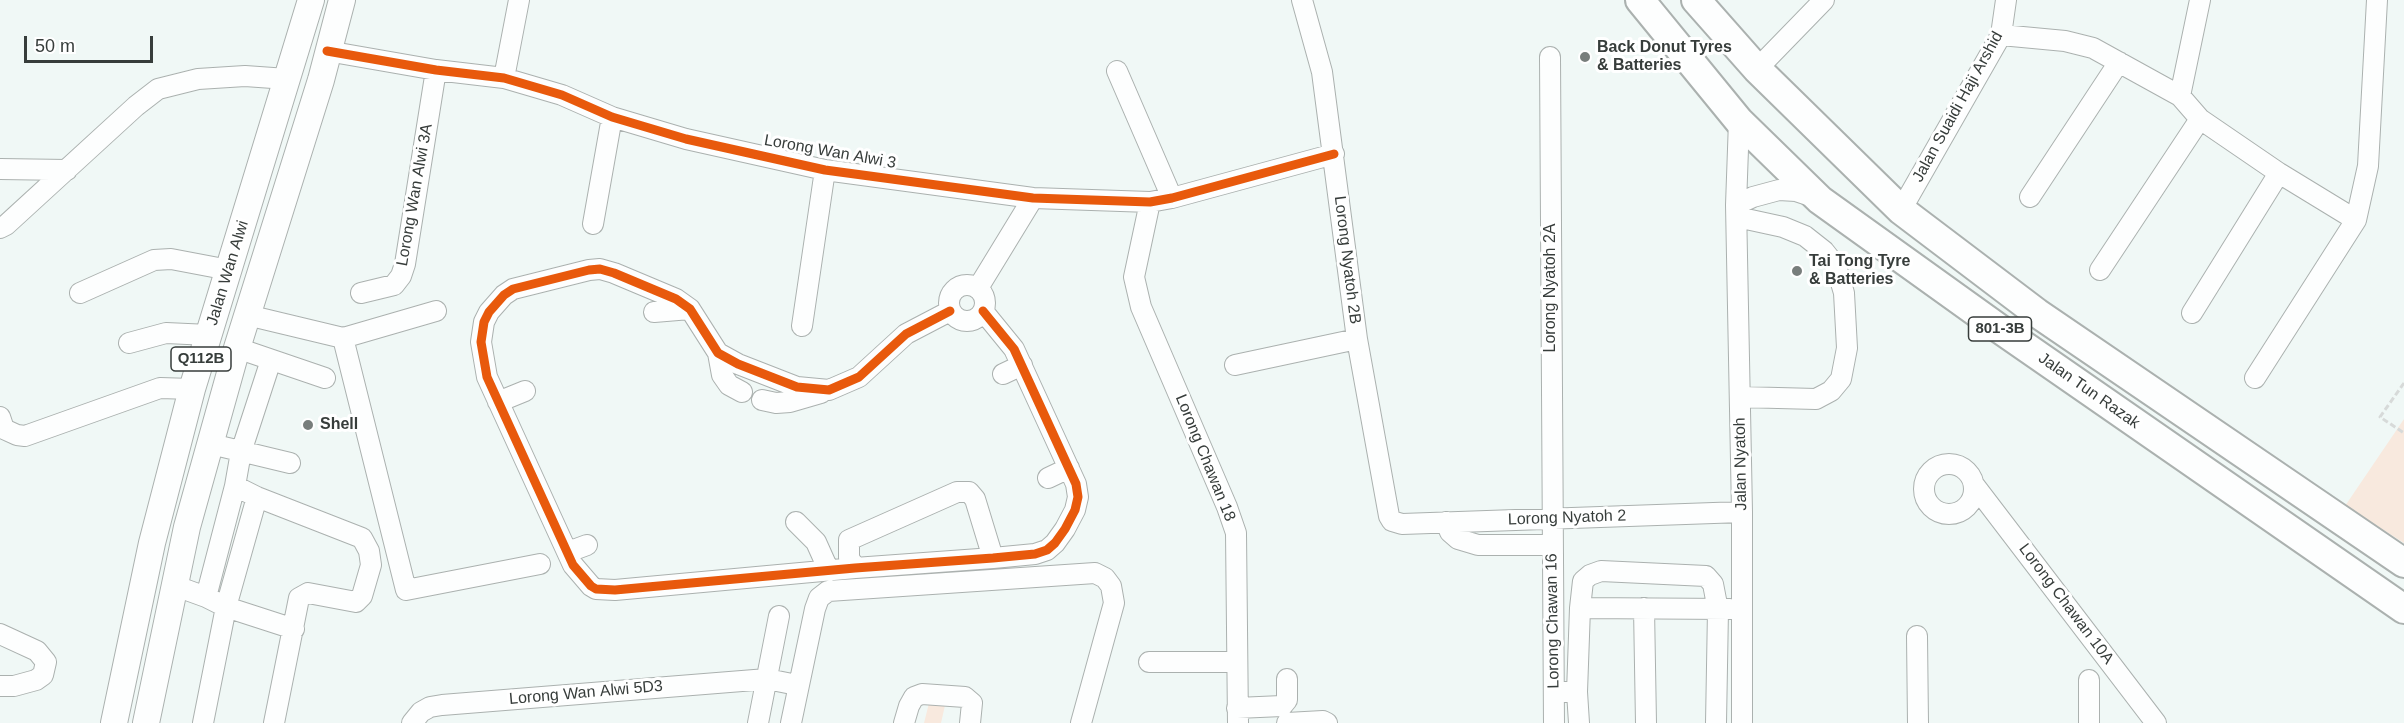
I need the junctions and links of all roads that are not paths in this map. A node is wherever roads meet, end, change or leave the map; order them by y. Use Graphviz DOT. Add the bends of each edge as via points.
graph roads {
  1 [pos="311,0"];
  2 [pos="342,0"];
  3 [pos="519,0"];
  4 [pos="1302,0"];
  5 [pos="1640,0"];
  6 [pos="1696,0"];
  7 [pos="1824,0"];
  8 [pos="2006,0"];
  9 [pos="2200,0"];
  10 [pos="2377,0"];
  11 [pos="2001,34"];
  12 [pos="327,51"];
  13 [pos="1550,57"];
  14 [pos="2119,62"];
  15 [pos="1757,69"];
  16 [pos="436,70"];
  17 [pos="1117,71"];
  18 [pos="504,78"];
  19 [pos="287,79"];
  20 [pos="2180,96"];
  21 [pos="612,117"];
  22 [pos="2200,119"];
  23 [pos="1739,121"];
  24 [pos="1334,154"];
  25 [pos="0,169"];
  26 [pos="67,170"];
  27 [pos="825,170"];
  28 [pos="2279,174"];
  29 [pos="2030,197"];
  30 [pos="1033,198"];
  31 [pos="1172,198"];
  32 [pos="1820,200"];
  33 [pos="1150,202"];
  34 [pos="1901,210"];
  35 [pos="1736,211"];
  36 [pos="2356,220"];
  37 [pos="593,224"];
  38 [pos="0,228"];
  39 [pos="229,270"];
  40 [pos="2100,270"];
  41 [pos="978,288"];
  42 [pos="80,293"];
  43 [pos="361,293"];
  44 [pos="690,309"];
  45 [pos="436,311"];
  46 [pos="950,311"];
  47 [pos="984,311"];
  48 [pos="654,312"];
  49 [pos="2192,313"];
  50 [pos="247,315"];
  51 [pos="802,326"];
  52 [pos="209,335"];
  53 [pos="343,338"];
  54 [pos="1357,339"];
  55 [pos="129,343"];
  56 [pos="237,348"];
  57 [pos="718,353"];
  58 [pos="271,360"];
  59 [pos="1022,365"];
  60 [pos="1235,365"];
  61 [pos="1003,374"];
  62 [pos="325,378"];
  63 [pos="2255,378"];
  64 [pos="192,389"];
  65 [pos="829,390"];
  66 [pos="525,391"];
  67 [pos="742,392"];
  68 [pos="1740,397"];
  69 [pos="762,400"];
  70 [pos="498,402"];
  71 [pos="0,417"];
  72 [pos="211,444"];
  73 [pos="241,452"];
  74 [pos="290,463"];
  75 [pos="1069,468"];
  76 [pos="1048,478"];
  77 [pos="235,486"];
  78 [pos="1975,486"];
  79 [pos="257,497"];
  80 [pos="1742,512"];
  81 [pos="1552,519"];
  82 [pos="1392,520"];
  83 [pos="796,522"];
  84 [pos="1446,522"];
  85 [pos="391,530"];
  86 [pos="362,538"];
  87 [pos="586,545"];
  88 [pos="1552,545"];
  89 [pos="568,552"];
  90 [pos="993,558"];
  91 [pos="2404,563"];
  92 [pos="540,564"];
  93 [pos="855,568"];
  94 [pos="829,571"];
  95 [pos="173,585"];
  96 [pos="206,597"];
  97 [pos="226,607"];
  98 [pos="1580,608"];
  99 [pos="1644,608"];
  100 [pos="1741,609"];
  101 [pos="2404,609"];
  102 [pos="1718,610"];
  103 [pos="779,616"];
  104 [pos="294,629"];
  105 [pos="0,634"];
  106 [pos="1917,636"];
  107 [pos="1149,662"];
  108 [pos="1237,662"];
  109 [pos="767,679"];
  110 [pos="1287,679"];
  111 [pos="2089,680"];
  112 [pos="798,685"];
  113 [pos="0,686"];
  114 [pos="1554,692"];
  115 [pos="1577,692"];
  116 [pos="1238,715"];
  117 [pos="114,723"];
  118 [pos="146,723"];
  119 [pos="203,723"];
  120 [pos="274,723"];
  121 [pos="412,723"];
  122 [pos="758,723"];
  123 [pos="791,723"];
  124 [pos="904,723"];
  125 [pos="970,723"];
  126 [pos="1081,723"];
  127 [pos="1287,723"];
  128 [pos="1327,723"];
  129 [pos="1554,723"];
  130 [pos="1579,723"];
  131 [pos="1646,723"];
  132 [pos="1716,723"];
  133 [pos="1742,723"];
  134 [pos="1918,723"];
  135 [pos="2089,723"];
  136 [pos="2156,723"];
  1 -- 19 [label="main road, Jalan Wan Alwi / Q112B"];
  2 -- 12 [label="main road, Jalan Wan Alwi"];
  3 -- 18 [label="street"];
  4 -- 24 [label="street, Lorong Nyatoh 2B" via="1322,72"];
  5 -- 23 [label="highway, Jalan Tun Razak / 801-3B"];
  6 -- 15 [label="highway, Jalan Tun Razak"];
  7 -- 15 [label="street"];
  8 -- 11 [label="street, Jalan Suaidi Haji Arshid"];
  9 -- 20 [label="street"];
  10 -- 36 [label="street" via="2368,166"];
  11 -- 14 [label="street" via="2065,41 2093,48"];
  11 -- 34 [label="street, Jalan Suaidi Haji Arshid"];
  12 -- 16 [label="street, Lorong Wan Alwi 3"];
  12 -- 50 [label="main road, Jalan Wan Alwi"];
  13 -- 81 [label="street, Lorong Nyatoh 2A"];
  14 -- 20 [label="street"];
  14 -- 29 [label="street"];
  15 -- 34 [label="highway, Jalan Tun Razak"];
  16 -- 18 [label="street, Lorong Wan Alwi 3"];
  16 -- 43 [label="street, Lorong Wan Alwi 3A" via="403,270 394,285"];
  17 -- 31 [label="street"];
  18 -- 21 [label="street, Lorong Wan Alwi 3" via="562,95"];
  19 -- 26 [label="street" via="198,79 158,89"];
  19 -- 39 [label="main road, Jalan Wan Alwi / Q112B"];
  20 -- 22 [label="street"];
  21 -- 27 [label="street, Lorong Wan Alwi 3" via="686,139"];
  21 -- 37 [label="street"];
  22 -- 28 [label="street"];
  22 -- 40 [label="street"];
  23 -- 32 [label="highway, Jalan Tun Razak / 801-3B"];
  23 -- 35 [label="street, Jalan Nyatoh"];
  24 -- 31 [label="street, Lorong Wan Alwi 3"];
  24 -- 54 [label="street, Lorong Nyatoh 2B"];
  25 -- 26 [label="street"];
  26 -- 38 [label="street"];
  27 -- 30 [label="street, Lorong Wan Alwi 3"];
  27 -- 51 [label="street"];
  28 -- 36 [label="street"];
  28 -- 49 [label="street"];
  30 -- 33 [label="street, Lorong Wan Alwi 3"];
  30 -- 41 [label="street"];
  31 -- 33 [label="street, Lorong Wan Alwi 3"];
  32 -- 35 [label="street" via="1796,191 1779,190 1753,197"];
  32 -- 101 [label="highway, Jalan Tun Razak / 801-3B"];
  33 -- 108 [label="street, Lorong Chawan 18" via="1134,277 1142,307 1236,533"];
  34 -- 91 [label="highway, Jalan Tun Razak" via="2037,314"];
  35 -- 68 [label="street, Jalan Nyatoh"];
  35 -- 68 [label="street" via="1804,236 1824,251 1836,266 1844,293 1847,348 1841,379 1831,391 1816,399"];
  36 -- 63 [label="street"];
  39 -- 42 [label="street" via="171,258 154,260"];
  39 -- 52 [label="main road, Jalan Wan Alwi / Q112B"];
  41 -- 46 [label="street" via="970,284 955,288 950,295"];
  41 -- 47 [label="street" via="983,295"];
  44 -- 48 [label="street"];
  44 -- 57 [label="street"];
  44 -- 70 [label="street" via="638,282 600,269 513,289 489,312 481,332 487,377"];
  45 -- 53 [label="street"];
  46 -- 47 [label="street" via="955,318 971,321"];
  46 -- 65 [label="street" via="906,334 860,377"];
  47 -- 59 [label="street" via="1009,341"];
  50 -- 53 [label="street"];
  50 -- 56 [label="main road, Jalan Wan Alwi"];
  52 -- 55 [label="street" via="166,333"];
  52 -- 64 [label="main road, Jalan Wan Alwi / Q112B"];
  53 -- 85 [label="street"];
  54 -- 60 [label="street"];
  54 -- 82 [label="street, Lorong Nyatoh 2B"];
  56 -- 58 [label="street"];
  56 -- 72 [label="main road, Jalan Wan Alwi"];
  57 -- 65 [label="street" via="797,387"];
  57 -- 67 [label="street" via="722,375 729,385"];
  58 -- 62 [label="street"];
  58 -- 73 [label="street"];
  59 -- 61 [label="street"];
  59 -- 75 [label="street"];
  64 -- 71 [label="street" via="160,388 25,436 4,429"];
  64 -- 117 [label="main road, Jalan Wan Alwi / Q112B" via="152,543"];
  65 -- 69 [label="street" via="790,402"];
  66 -- 70 [label="street"];
  68 -- 80 [label="street, Jalan Nyatoh"];
  70 -- 89 [label="street"];
  72 -- 73 [label="street"];
  72 -- 95 [label="main road, Jalan Wan Alwi"];
  73 -- 74 [label="street"];
  73 -- 77 [label="street"];
  75 -- 76 [label="street"];
  75 -- 90 [label="street" via="1078,497 1075,510 1055,543 1035,554"];
  77 -- 79 [label="street"];
  77 -- 96 [label="street"];
  78 -- 136 [label="street, Lorong Chawan 10A"];
  79 -- 86 [label="street"];
  79 -- 97 [label="street"];
  80 -- 81 [label="street, Lorong Nyatoh 2"];
  80 -- 100 [label="street, Jalan Nyatoh"];
  81 -- 84 [label="street, Lorong Nyatoh 2"];
  81 -- 88 [label="street, Lorong Chawan 16"];
  82 -- 84 [label="street, Lorong Nyatoh 2" via="1402,524"];
  83 -- 94 [label="street" via="816,542"];
  84 -- 88 [label="street" via="1458,539 1478,545"];
  85 -- 86 [label="street"];
  85 -- 92 [label="street" via="406,590"];
  86 -- 104 [label="street" via="371,565 359,600 352,603 304,594 299,598"];
  87 -- 89 [label="street"];
  88 -- 114 [label="street, Lorong Chawan 16"];
  89 -- 94 [label="street" via="585,581 596,589 606,590"];
  90 -- 93 [label="street"];
  90 -- 93 [label="street" via="975,499 969,492 957,492 849,540 849,558"];
  93 -- 94 [label="street"];
  95 -- 96 [label="street"];
  95 -- 118 [label="main road, Jalan Wan Alwi"];
  96 -- 97 [label="street"];
  97 -- 104 [label="street"];
  97 -- 119 [label="street"];
  98 -- 99 [label="street"];
  98 -- 102 [label="street" via="1583,581 1601,571 1706,576 1713,584"];
  98 -- 115 [label="street"];
  99 -- 102 [label="street"];
  99 -- 131 [label="street"];
  100 -- 102 [label="street"];
  100 -- 133 [label="street, Jalan Nyatoh"];
  102 -- 132 [label="street"];
  103 -- 109 [label="street"];
  104 -- 120 [label="street"];
  105 -- 113 [label="street" via="37,651 46,662 43,675 36,680"];
  106 -- 134 [label="street"];
  107 -- 108 [label="street"];
  108 -- 116 [label="street, Lorong Chawan 18"];
  109 -- 112 [label="street, Lorong Wan Alwi 5D3"];
  109 -- 121 [label="street, Lorong Wan Alwi 5D3" via="442,705 421,712"];
  109 -- 122 [label="street"];
  110 -- 116 [label="street" via="1287,700 1282,706"];
  111 -- 135 [label="street"];
  112 -- 123 [label="street"];
  112 -- 126 [label="street" via="815,609 819,598 828,591 1095,573 1111,586 1114,603"];
  114 -- 115 [label="street"];
  114 -- 129 [label="street, Lorong Chawan 16"];
  115 -- 130 [label="street"];
  124 -- 125 [label="street" via="914,697 922,694 965,697 972,703"];
  127 -- 128 [label="street"];
}
